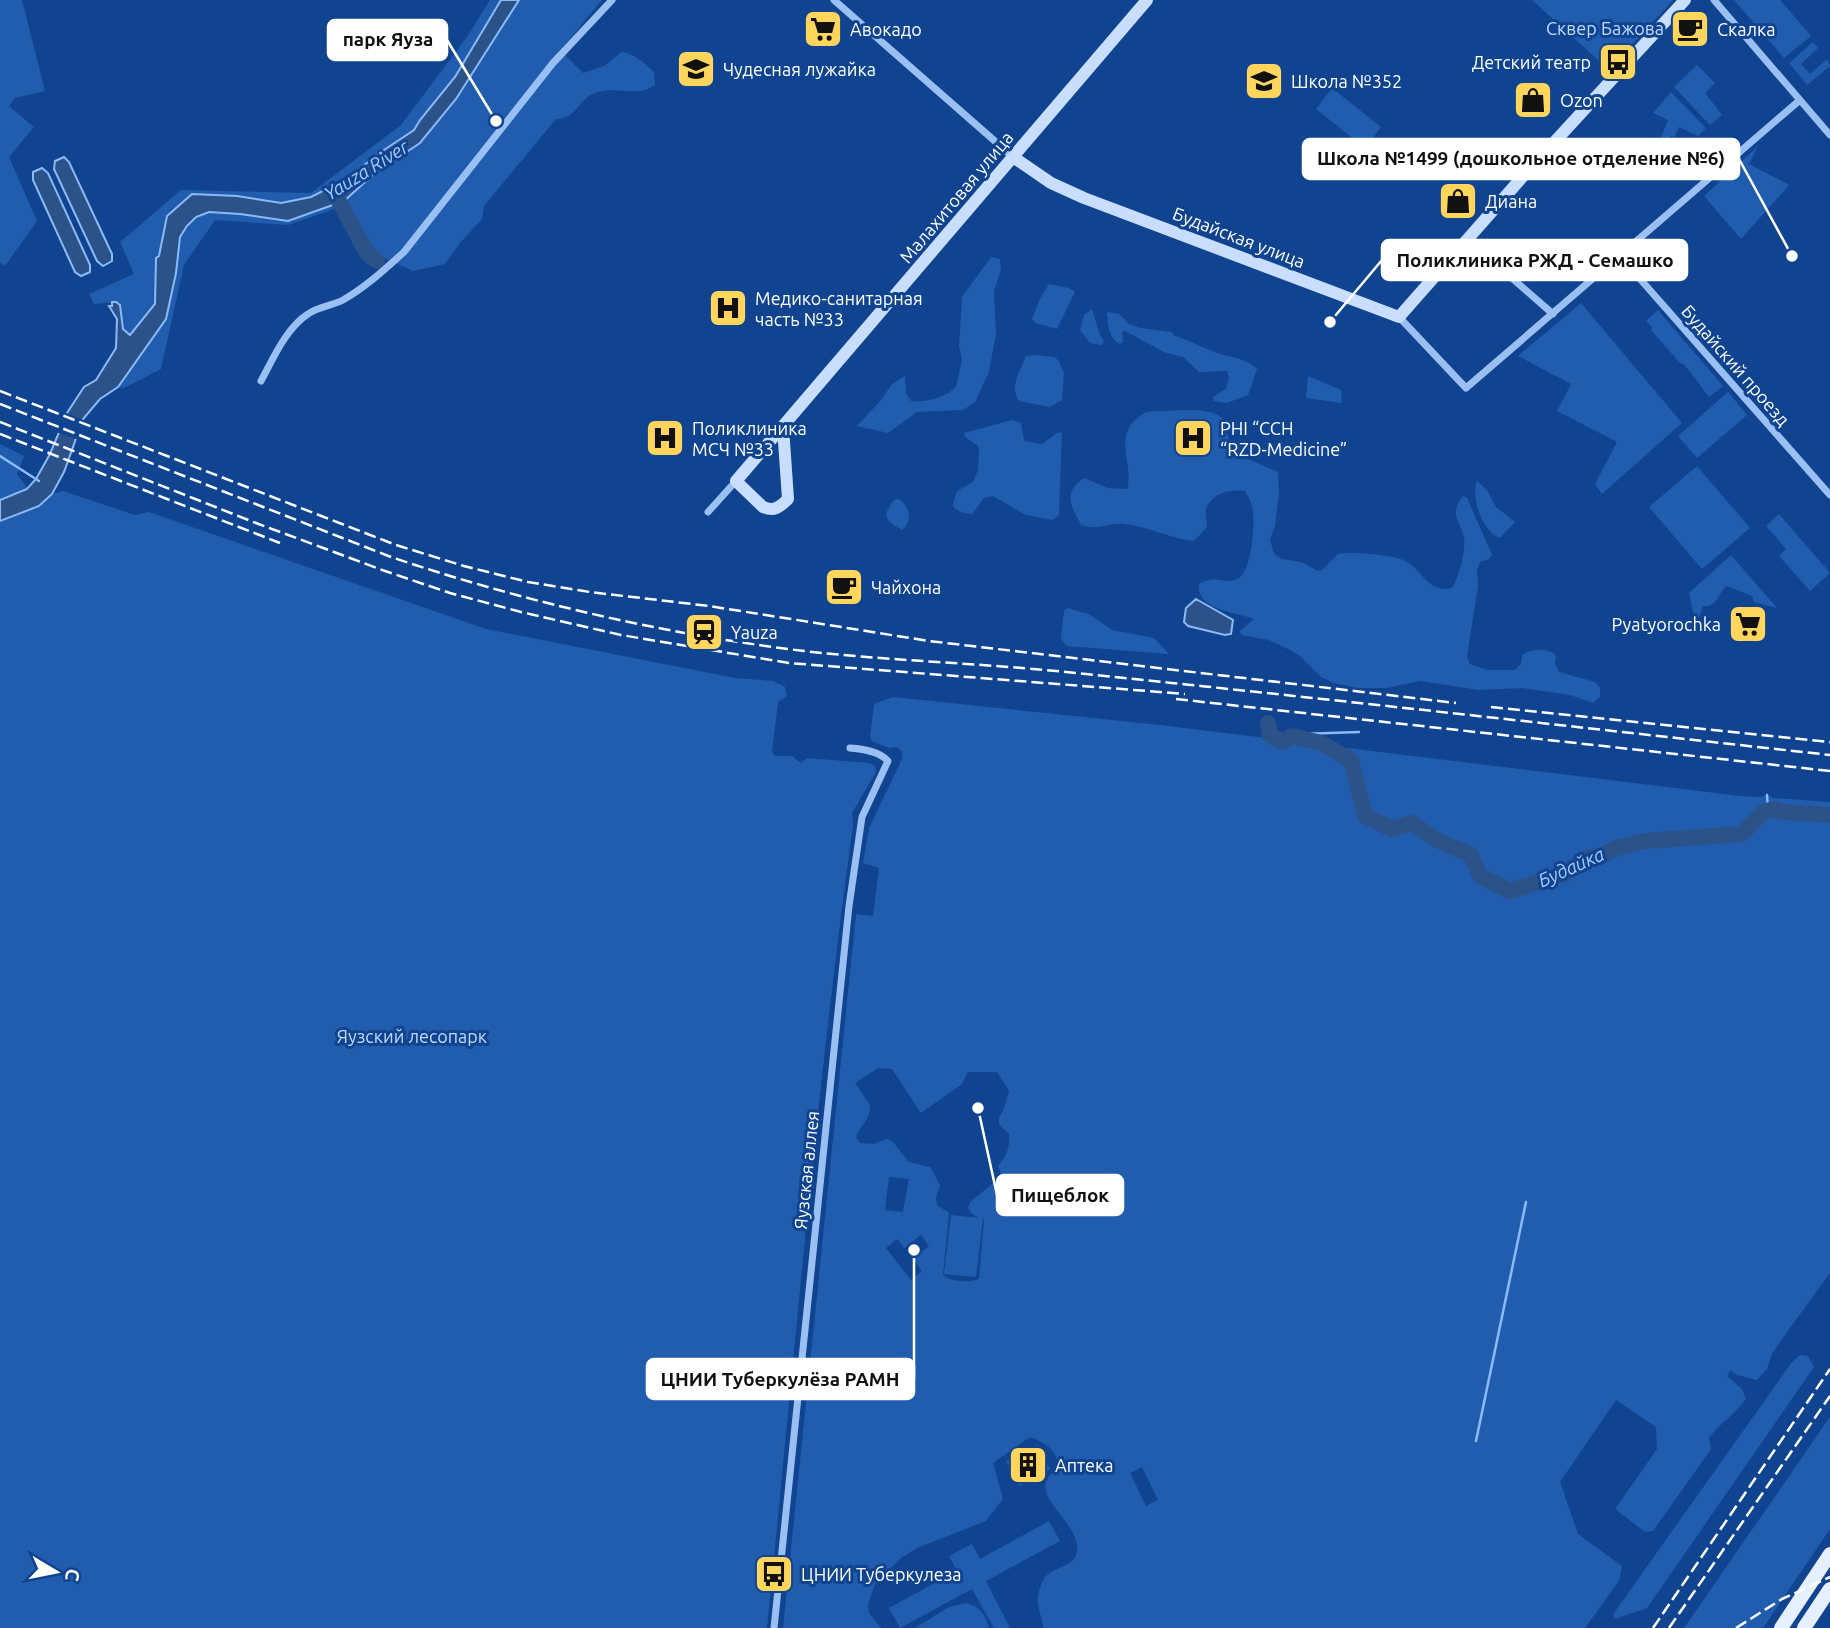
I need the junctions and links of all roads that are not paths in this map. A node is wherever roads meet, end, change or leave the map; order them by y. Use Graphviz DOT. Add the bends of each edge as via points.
graph roads {
  1 [pos="612,0"];
  2 [pos="834,0"];
  3 [pos="1147,0"];
  4 [pos="1685,0"];
  5 [pos="1714,0"];
  6 [pos="1800,100"];
  7 [pos="1830,135"];
  8 [pos="1013,157"];
  9 [pos="1466,239"];
  10 [pos="1619,255"];
  11 [pos="1553,314"];
  12 [pos="1399,317"];
  13 [pos="261,381"];
  14 [pos="783,427"];
  15 [pos="736,481"];
  16 [pos="1830,495"];
  17 [pos="708,512"];
  18 [pos="850,748"];
  19 [pos="1830,1554"];
  20 [pos="1830,1589"];
  21 [pos="774,1628"];
  22 [pos="1781,1628"];
  23 [pos="1804,1628"];
  1 -- 13 [label="street" via="553,63 404,252 341,301 306,315 285,339"];
  2 -- 8 [label="street, Будайская улица"];
  3 -- 8 [label="street, Малахитовая улица"];
  4 -- 9 [label="street"];
  5 -- 6 [label="street"];
  6 -- 7 [label="street"];
  6 -- 10 [label="street, Будайская улица"];
  8 -- 12 [label="street, Будайская улица" via="1051,183 1084,198"];
  8 -- 14 [label="street, Малахитовая улица"];
  9 -- 11 [label="street"];
  9 -- 12 [label="street"];
  10 -- 11 [label="street, Будайская улица"];
  10 -- 16 [label="street, Будайский проезд"];
  11 -- 12 [label="street, Будайская улица" via="1466,388"];
  14 -- 15 [label="street, Малахитовая улица"];
  14 -- 15 [label="street" via="788,499 769,510"];
  15 -- 17 [label="street, Малахитовая улица"];
  18 -- 21 [label="street, Яузская аллея" via="864,749 888,761 862,817 849,906"];
  19 -- 22 [label="main road"];
  20 -- 23 [label="main road"];
}
